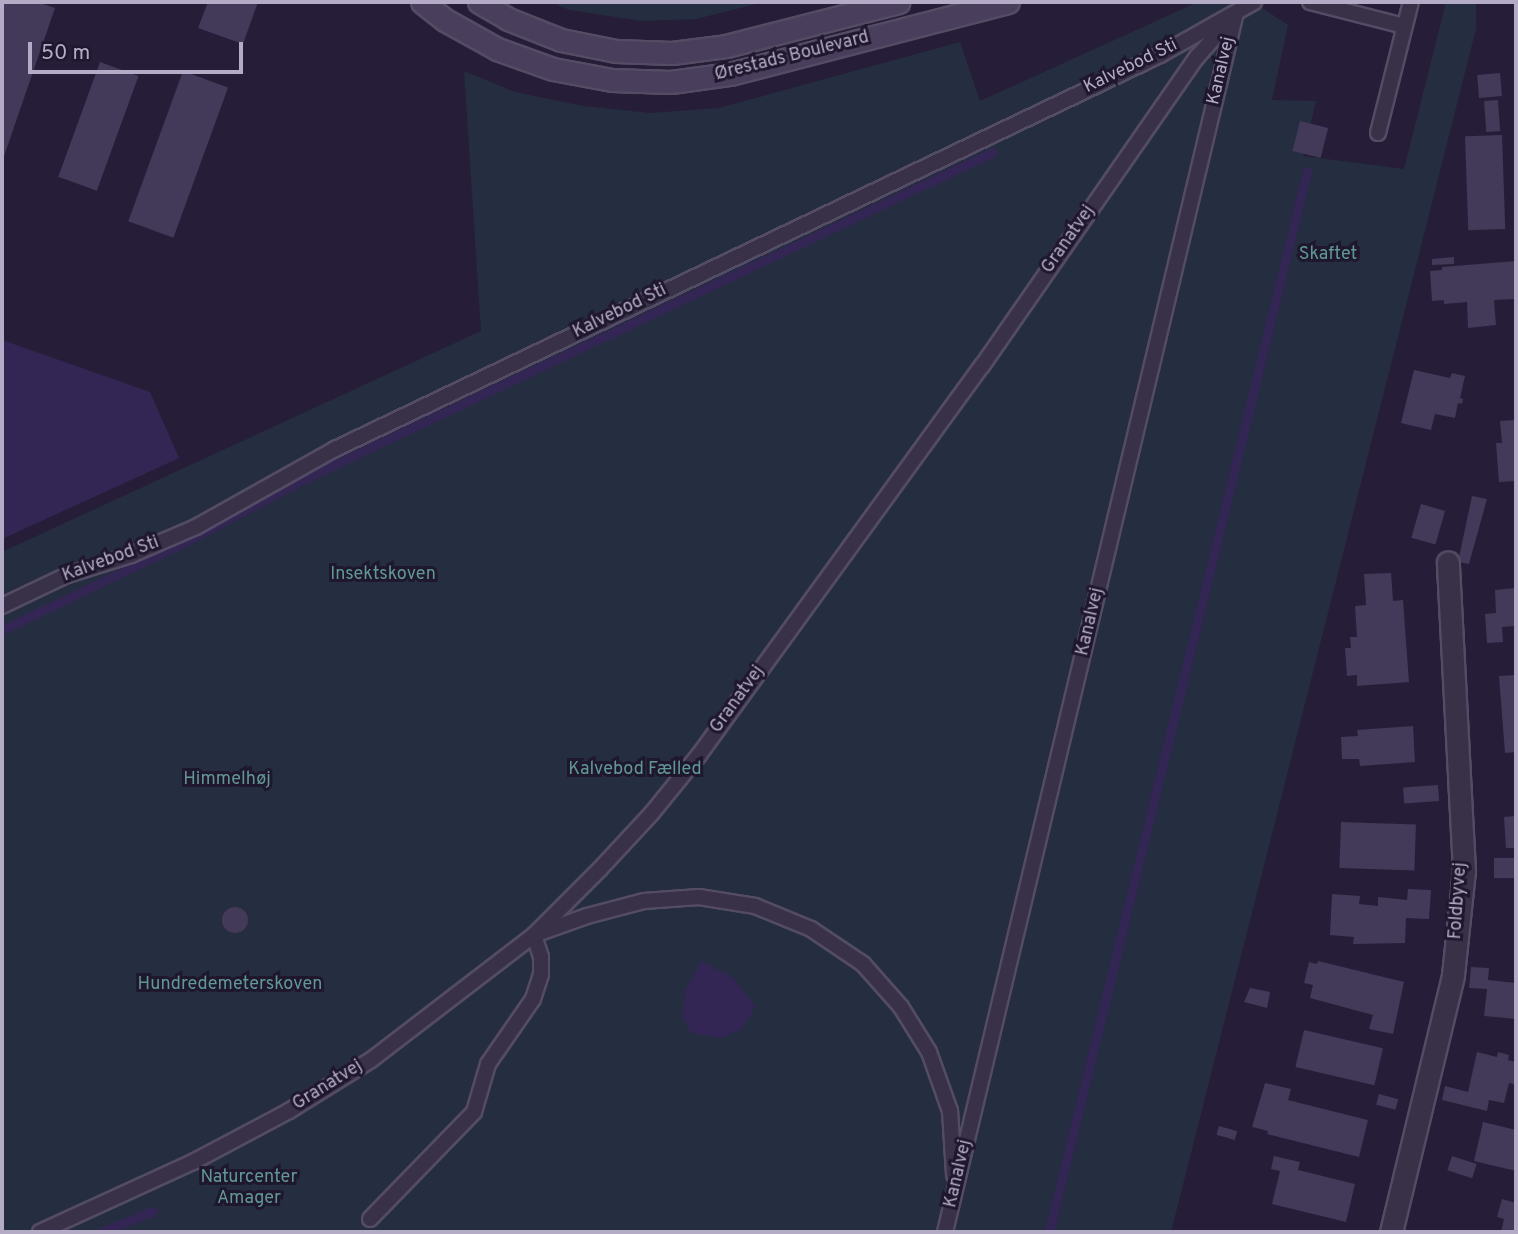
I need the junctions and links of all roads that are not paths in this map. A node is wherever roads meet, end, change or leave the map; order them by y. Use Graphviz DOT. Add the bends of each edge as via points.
graph roads {
  1 [pos="422,2"];
  2 [pos="480,2"];
  3 [pos="898,2"];
  4 [pos="1008,2"];
  5 [pos="1254,2"];
  6 [pos="1310,2"];
  7 [pos="1411,2"];
  8 [pos="1236,13"];
  9 [pos="1405,26"];
  10 [pos="1378,133"];
  11 [pos="1448,562"];
  12 [pos="2,606"];
  13 [pos="534,935"];
  14 [pos="955,1194"];
  15 [pos="370,1219"];
  16 [pos="40,1232"];
  17 [pos="945,1232"];
  18 [pos="1391,1232"];
  1 -- 4 [label="street, Ørestads Boulevard" via="444,20 497,49 553,69 611,80 671,82 730,74"];
  2 -- 3 [label="street, Ørestads Boulevard" via="561,40 616,51 673,53 726,46"];
  5 -- 8 [label="lane"];
  6 -- 9 [label="lane"];
  7 -- 9 [label="lane"];
  8 -- 12 [label="lane, Kalvebod Sti" via="1160,55 335,449 196,527 131,555 67,575"];
  8 -- 13 [label="lane, Granatvej" via="1197,57 982,366 699,755 652,813"];
  8 -- 14 [label="lane, Kanalvej"];
  9 -- 10 [label="lane"];
  11 -- 18 [label="street, Foldbyvej" via="1464,871 1453,975"];
  13 -- 14 [label="lane" via="644,901 699,897 755,906 811,929 863,964 901,1007 929,1052 950,1111"];
  13 -- 15 [label="lane" via="541,974 533,999 488,1065 474,1112"];
  13 -- 16 [label="lane, Granatvej" via="371,1060 289,1111 193,1163"];
  14 -- 17 [label="lane, Kanalvej"];
}
